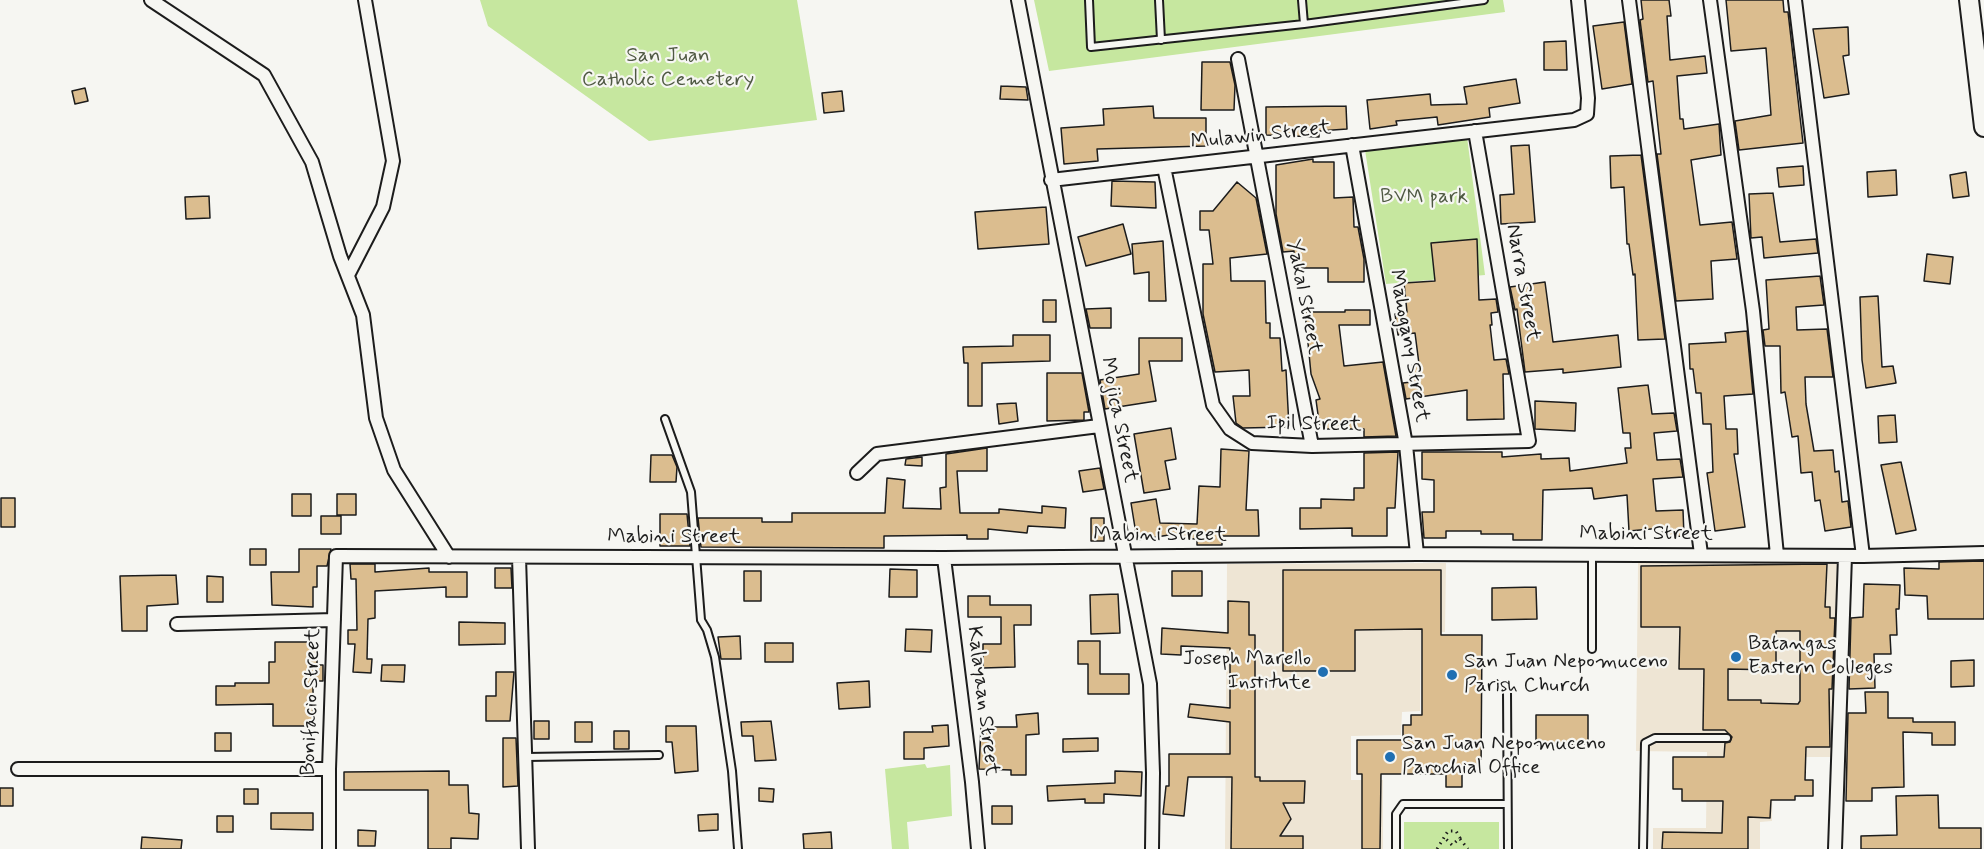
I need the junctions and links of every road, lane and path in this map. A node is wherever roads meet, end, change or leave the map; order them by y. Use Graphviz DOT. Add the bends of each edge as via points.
graph roads {
  1 [pos="151,0"];
  2 [pos="365,0"];
  3 [pos="1018,0"];
  4 [pos="1089,0"];
  5 [pos="1159,0"];
  6 [pos="1302,0"];
  7 [pos="1484,0"];
  8 [pos="1578,0"];
  9 [pos="1629,0"];
  10 [pos="1710,0"];
  11 [pos="1795,0"];
  12 [pos="1969,0"];
  13 [pos="1304,24"];
  14 [pos="1161,40"];
  15 [pos="1238,59"];
  16 [pos="1984,127"];
  17 [pos="1475,132"];
  18 [pos="1352,145"];
  19 [pos="1256,156"];
  20 [pos="1164,167"];
  21 [pos="1051,180"];
  22 [pos="348,275"];
  23 [pos="665,419"];
  24 [pos="1099,426"];
  25 [pos="1529,441"];
  26 [pos="1406,445"];
  27 [pos="1312,446"];
  28 [pos="857,473"];
  29 [pos="1984,553"];
  30 [pos="1417,554"];
  31 [pos="1592,554"];
  32 [pos="1701,554"];
  33 [pos="1124,555"];
  34 [pos="1777,555"];
  35 [pos="336,556"];
  36 [pos="1845,556"];
  37 [pos="1863,556"];
  38 [pos="449,557"];
  39 [pos="519,557"];
  40 [pos="696,557"];
  41 [pos="944,558"];
  42 [pos="334,620"];
  43 [pos="177,624"];
  44 [pos="1592,649"];
  45 [pos="1507,692"];
  46 [pos="1726,738"];
  47 [pos="659,755"];
  48 [pos="526,757"];
  49 [pos="18,769"];
  50 [pos="329,769"];
  51 [pos="1507,804"];
  52 [pos="1445,838"];
  53 [pos="1460,838"];
  54 [pos="1452,847"];
  55 [pos="329,849"];
  56 [pos="528,849"];
  57 [pos="738,849"];
  58 [pos="978,849"];
  59 [pos="1152,849"];
  60 [pos="1396,849"];
  61 [pos="1437,849"];
  62 [pos="1468,849"];
  63 [pos="1508,849"];
  64 [pos="1643,849"];
  65 [pos="1835,849"];
  1 -- 22 [label="street" via="264,75 312,162"];
  2 -- 22 [label="street" via="393,161 383,207"];
  3 -- 21 [label="street, Mojica Street"];
  4 -- 14 [label="lane" via="1091,47"];
  5 -- 14 [label="lane"];
  6 -- 13 [label="lane"];
  7 -- 13 [label="lane"];
  8 -- 17 [label="street, Mulawin Street" via="1587,114 1574,120"];
  9 -- 32 [label="street"];
  10 -- 34 [label="street" via="1754,322"];
  11 -- 37 [label="street"];
  12 -- 16 [label="main road"];
  13 -- 14 [label="lane"];
  15 -- 19 [label="street, Yakal Street"];
  17 -- 18 [label="street, Mulawin Street"];
  17 -- 25 [label="street, Narra Street"];
  18 -- 19 [label="street, Mulawin Street"];
  18 -- 26 [label="street, Mahogany Street"];
  19 -- 20 [label="street, Mulawin Street"];
  19 -- 27 [label="street, Yakal Street"];
  20 -- 21 [label="street, Mulawin Street"];
  20 -- 27 [label="street, Ipil Street" via="1213,405 1230,429 1252,443"];
  21 -- 24 [label="street, Mojica Street"];
  22 -- 38 [label="street" via="363,315 376,418 394,470"];
  23 -- 40 [label="lane" via="691,492"];
  24 -- 28 [label="street" via="878,454"];
  24 -- 33 [label="street, Mojica Street"];
  25 -- 26 [label="street, Ipil Street"];
  26 -- 27 [label="street, Ipil Street"];
  26 -- 30 [label="street, Mahogany Street"];
  29 -- 37 [label="street, Mabini Street"];
  30 -- 31 [label="street, Mabini Street"];
  30 -- 33 [label="street, Mabini Street"];
  31 -- 32 [label="street, Mabini Street"];
  31 -- 44 [label="lane"];
  32 -- 34 [label="street, Mabini Street"];
  33 -- 41 [label="street, Mabini Street"];
  33 -- 59 [label="street, Mojica Street" via="1152,705"];
  34 -- 36 [label="street, Mabini Street"];
  35 -- 38 [label="street, Mabini Street"];
  35 -- 42 [label="street, Bonifacio Street"];
  36 -- 37 [label="street, Mabini Street"];
  36 -- 65 [label="street"];
  38 -- 39 [label="street, Mabini Street"];
  39 -- 40 [label="street, Mabini Street"];
  39 -- 48 [label="street"];
  40 -- 41 [label="street, Mabini Street"];
  40 -- 57 [label="lane" via="701,620 715,657 732,771"];
  41 -- 58 [label="street, Kalayaan Street"];
  42 -- 43 [label="street"];
  42 -- 50 [label="street, Bonifacio Street"];
  45 -- 51 [label="lane"];
  46 -- 64 [label="lane" via="1655,738 1645,743"];
  47 -- 48 [label="lane"];
  48 -- 56 [label="street"];
  49 -- 50 [label="street"];
  50 -- 55 [label="street, Bonifacio Street"];
  51 -- 60 [label="lane" via="1403,804 1396,814"];
  51 -- 63 [label="lane"];
  52 -- 53 [label="path" via="1452,830"];
  52 -- 54 [label="path"];
  52 -- 61 [label="path"];
  53 -- 54 [label="path"];
  53 -- 62 [label="path"];
}
